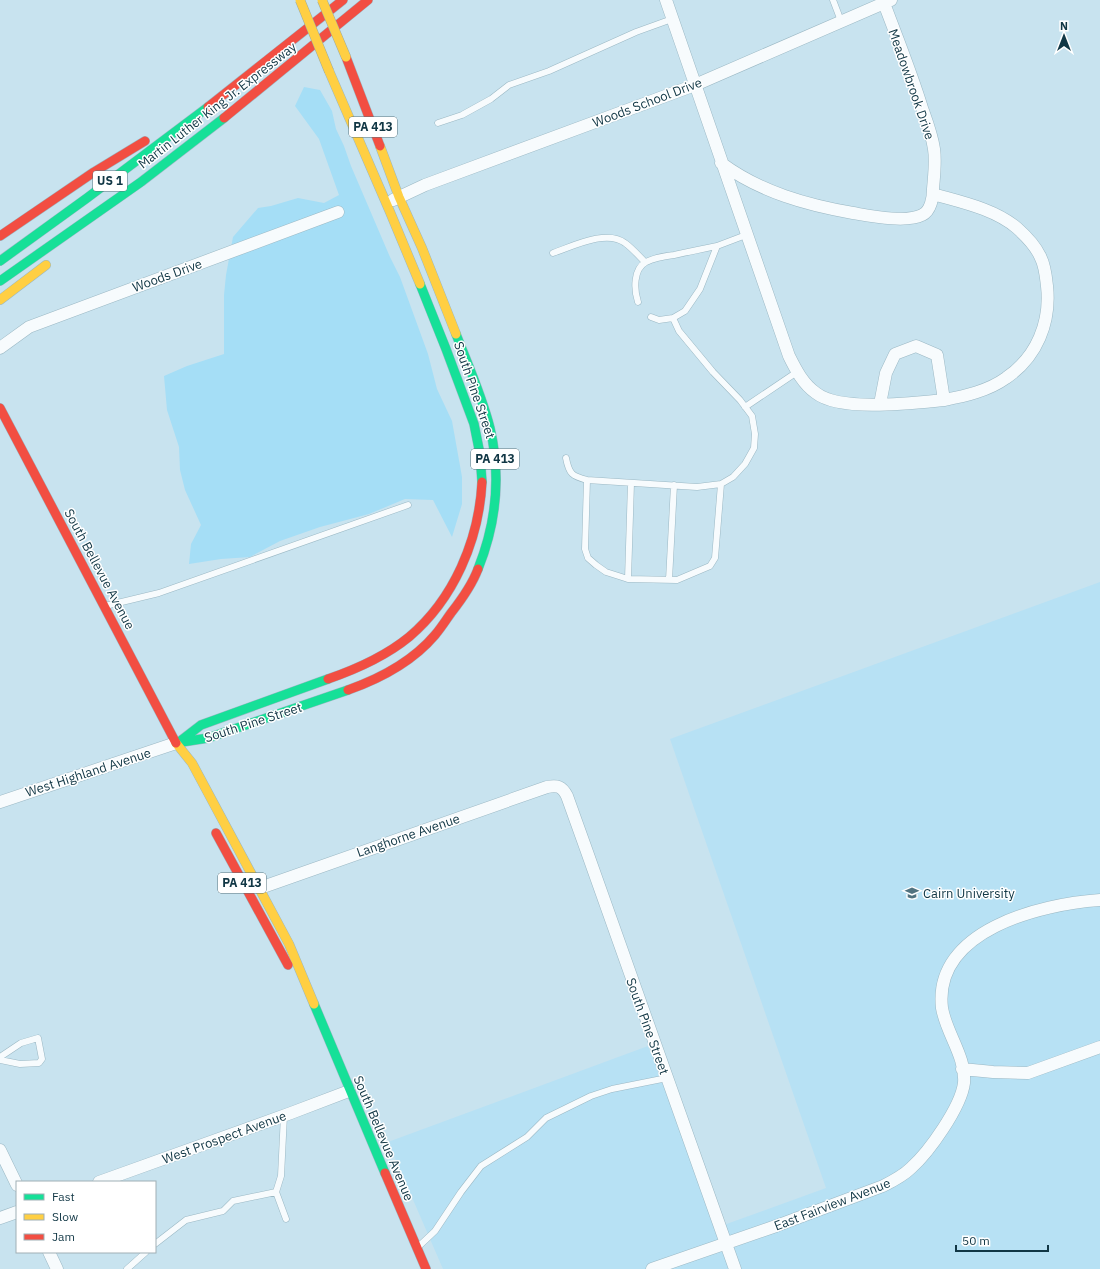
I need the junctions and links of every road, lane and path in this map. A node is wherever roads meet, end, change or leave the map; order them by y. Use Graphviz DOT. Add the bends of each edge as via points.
graph roads {
  1 [pos="300,0"];
  2 [pos="322,0"];
  3 [pos="343,0"];
  4 [pos="368,0"];
  5 [pos="666,0"];
  6 [pos="833,0"];
  7 [pos="886,1"];
  8 [pos="672,19"];
  9 [pos="841,21"];
  10 [pos="695,84"];
  11 [pos="218,99"];
  12 [pos="438,124"];
  13 [pos="721,163"];
  14 [pos="141,182"];
  15 [pos="933,194"];
  16 [pos="399,197"];
  17 [pos="387,204"];
  18 [pos="338,212"];
  19 [pos="101,222"];
  20 [pos="746,234"];
  21 [pos="0,236"];
  22 [pos="717,246"];
  23 [pos="553,252"];
  24 [pos="53,260"];
  25 [pos="0,261"];
  26 [pos="645,262"];
  27 [pos="0,281"];
  28 [pos="0,300"];
  29 [pos="638,302"];
  30 [pos="651,317"];
  31 [pos="673,318"];
  32 [pos="0,348"];
  33 [pos="797,372"];
  34 [pos="944,400"];
  35 [pos="880,404"];
  36 [pos="745,407"];
  37 [pos="0,408"];
  38 [pos="566,458"];
  39 [pos="587,480"];
  40 [pos="631,483"];
  41 [pos="721,484"];
  42 [pos="674,486"];
  43 [pos="408,505"];
  44 [pos="628,578"];
  45 [pos="669,580"];
  46 [pos="105,606"];
  47 [pos="176,743"];
  48 [pos="181,764"];
  49 [pos="558,786"];
  50 [pos="0,802"];
  51 [pos="211,825"];
  52 [pos="260,888"];
  53 [pos="1100,900"];
  54 [pos="319,1018"];
  55 [pos="1100,1047"];
  56 [pos="0,1057"];
  57 [pos="0,1060"];
  58 [pos="962,1069"];
  59 [pos="667,1078"];
  60 [pos="349,1090"];
  61 [pos="284,1115"];
  62 [pos="0,1150"];
  63 [pos="102,1181"];
  64 [pos="16,1183"];
  65 [pos="276,1192"];
  66 [pos="16,1212"];
  67 [pos="0,1218"];
  68 [pos="286,1219"];
  69 [pos="156,1243"];
  70 [pos="726,1243"];
  71 [pos="417,1248"];
  72 [pos="49,1253"];
  73 [pos="145,1253"];
  74 [pos="57,1269"];
  75 [pos="127,1269"];
  76 [pos="426,1269"];
  77 [pos="652,1269"];
  78 [pos="735,1269"];
  1 -- 17 [label="main road, South Pine Street / PA 413, bridge" via="328,71"];
  2 -- 16 [label="main road, South Pine Street / PA 413, bridge"];
  3 -- 11 [label="main road, Martin Luther King Jr. Expressway / US 1"];
  4 -- 14 [label="main road, Martin Luther King Jr. Expressway / US 1" via="239,107"];
  5 -- 8 [label="street"];
  6 -- 9 [label="lane"];
  7 -- 9 [label="street, Woods School Drive"];
  7 -- 15 [label="street, Meadowbrook Drive" via="931,135 934,150"];
  8 -- 10 [label="street"];
  8 -- 12 [label="lane" via="636,32 549,71 509,85 491,99 462,115"];
  9 -- 10 [label="street, Woods School Drive"];
  10 -- 13 [label="street"];
  10 -- 16 [label="street, Woods School Drive"];
  11 -- 21 [label="main road" via="125,152"];
  11 -- 25 [label="main road, Martin Luther King Jr. Expressway / US 1" via="130,167"];
  13 -- 15 [label="street, Meadowbrook Drive" via="740,176 776,193 836,210 876,217 897,219 923,215 927,212"];
  13 -- 20 [label="street"];
  14 -- 19 [label="main road"];
  14 -- 27 [label="main road, Martin Luther King Jr. Expressway / US 1"];
  15 -- 34 [label="street" via="989,212 1016,227 1041,257 1048,296 1044,327 1034,350 1022,365 992,386 965,396"];
  16 -- 17 [label="street"];
  16 -- 47 [label="main road, South Pine Street / PA 413" via="471,372 490,428 495,457 495,506 485,552 474,580 434,636 415,654 393,669 362,685 208,738"];
  17 -- 47 [label="main road, South Pine Street / PA 413" via="474,424 480,454 481,502 473,538 462,567 430,617 408,638 380,656 340,675 201,725"];
  18 -- 32 [label="street, Woods Drive" via="29,326"];
  20 -- 22 [label="lane"];
  20 -- 33 [label="street"];
  22 -- 26 [label="lane"];
  22 -- 31 [label="lane" via="700,289 685,311"];
  23 -- 26 [label="lane" via="600,237 612,237 624,242"];
  24 -- 28 [label="main road"];
  26 -- 29 [label="lane" via="635,281"];
  30 -- 31 [label="lane" via="659,320"];
  31 -- 36 [label="lane" via="679,331"];
  33 -- 35 [label="street" via="807,385 823,398 839,402"];
  33 -- 36 [label="lane"];
  34 -- 35 [label="street"];
  34 -- 35 [label="street" via="937,355 916,346 895,354 886,373"];
  36 -- 41 [label="lane" via="752,416 754,448 745,464 733,477"];
  37 -- 46 [label="main road, South Bellevue Avenue"];
  38 -- 39 [label="lane" via="568,469 577,477"];
  39 -- 40 [label="lane"];
  39 -- 44 [label="lane" via="585,549 588,558 606,572"];
  40 -- 42 [label="lane"];
  40 -- 44 [label="lane"];
  41 -- 42 [label="lane"];
  41 -- 45 [label="lane" via="715,558 710,566 676,580"];
  42 -- 45 [label="lane"];
  43 -- 46 [label="lane" via="159,593"];
  44 -- 45 [label="lane"];
  46 -- 47 [label="main road, South Bellevue Avenue"];
  47 -- 48 [label="main road, South Bellevue Avenue"];
  47 -- 50 [label="street, West Highland Avenue"];
  47 -- 52 [label="main road, South Bellevue Avenue / PA 413" via="192,763"];
  49 -- 52 [label="street, Langhorne Avenue" via="546,787"];
  49 -- 59 [label="street, South Pine Street" via="567,796"];
  51 -- 54 [label="main road, South Bellevue Avenue / PA 413" via="275,944"];
  52 -- 54 [label="main road, South Bellevue Avenue / PA 413" via="289,944"];
  53 -- 58 [label="street, East Fairview Avenue" via="1038,910 996,926 974,938 954,958 942,990 942,1008 957,1047"];
  54 -- 60 [label="main road, South Bellevue Avenue / PA 413"];
  55 -- 58 [label="street" via="1028,1073"];
  56 -- 57 [label="lane" via="21,1043 38,1038 42,1059 39,1064"];
  58 -- 70 [label="street, East Fairview Avenue" via="964,1084 958,1102 924,1155 898,1178 883,1186"];
  59 -- 70 [label="street, South Pine Street"];
  59 -- 71 [label="lane" via="612,1089 591,1096 546,1118 527,1137 480,1166 435,1231"];
  60 -- 61 [label="street, West Prospect Avenue"];
  60 -- 71 [label="main road, South Bellevue Avenue / PA 413"];
  61 -- 63 [label="street, West Prospect Avenue"];
  61 -- 65 [label="lane" via="281,1176"];
  62 -- 64 [label="street"];
  65 -- 68 [label="lane"];
  65 -- 69 [label="lane" via="233,1201 223,1211 186,1220"];
  66 -- 67 [label="street"];
  70 -- 77 [label="street, East Fairview Avenue"];
  70 -- 78 [label="street, South Pine Street"];
  71 -- 76 [label="main road, South Bellevue Avenue / PA 413"];
  72 -- 74 [label="street"];
  73 -- 75 [label="lane"];
}
